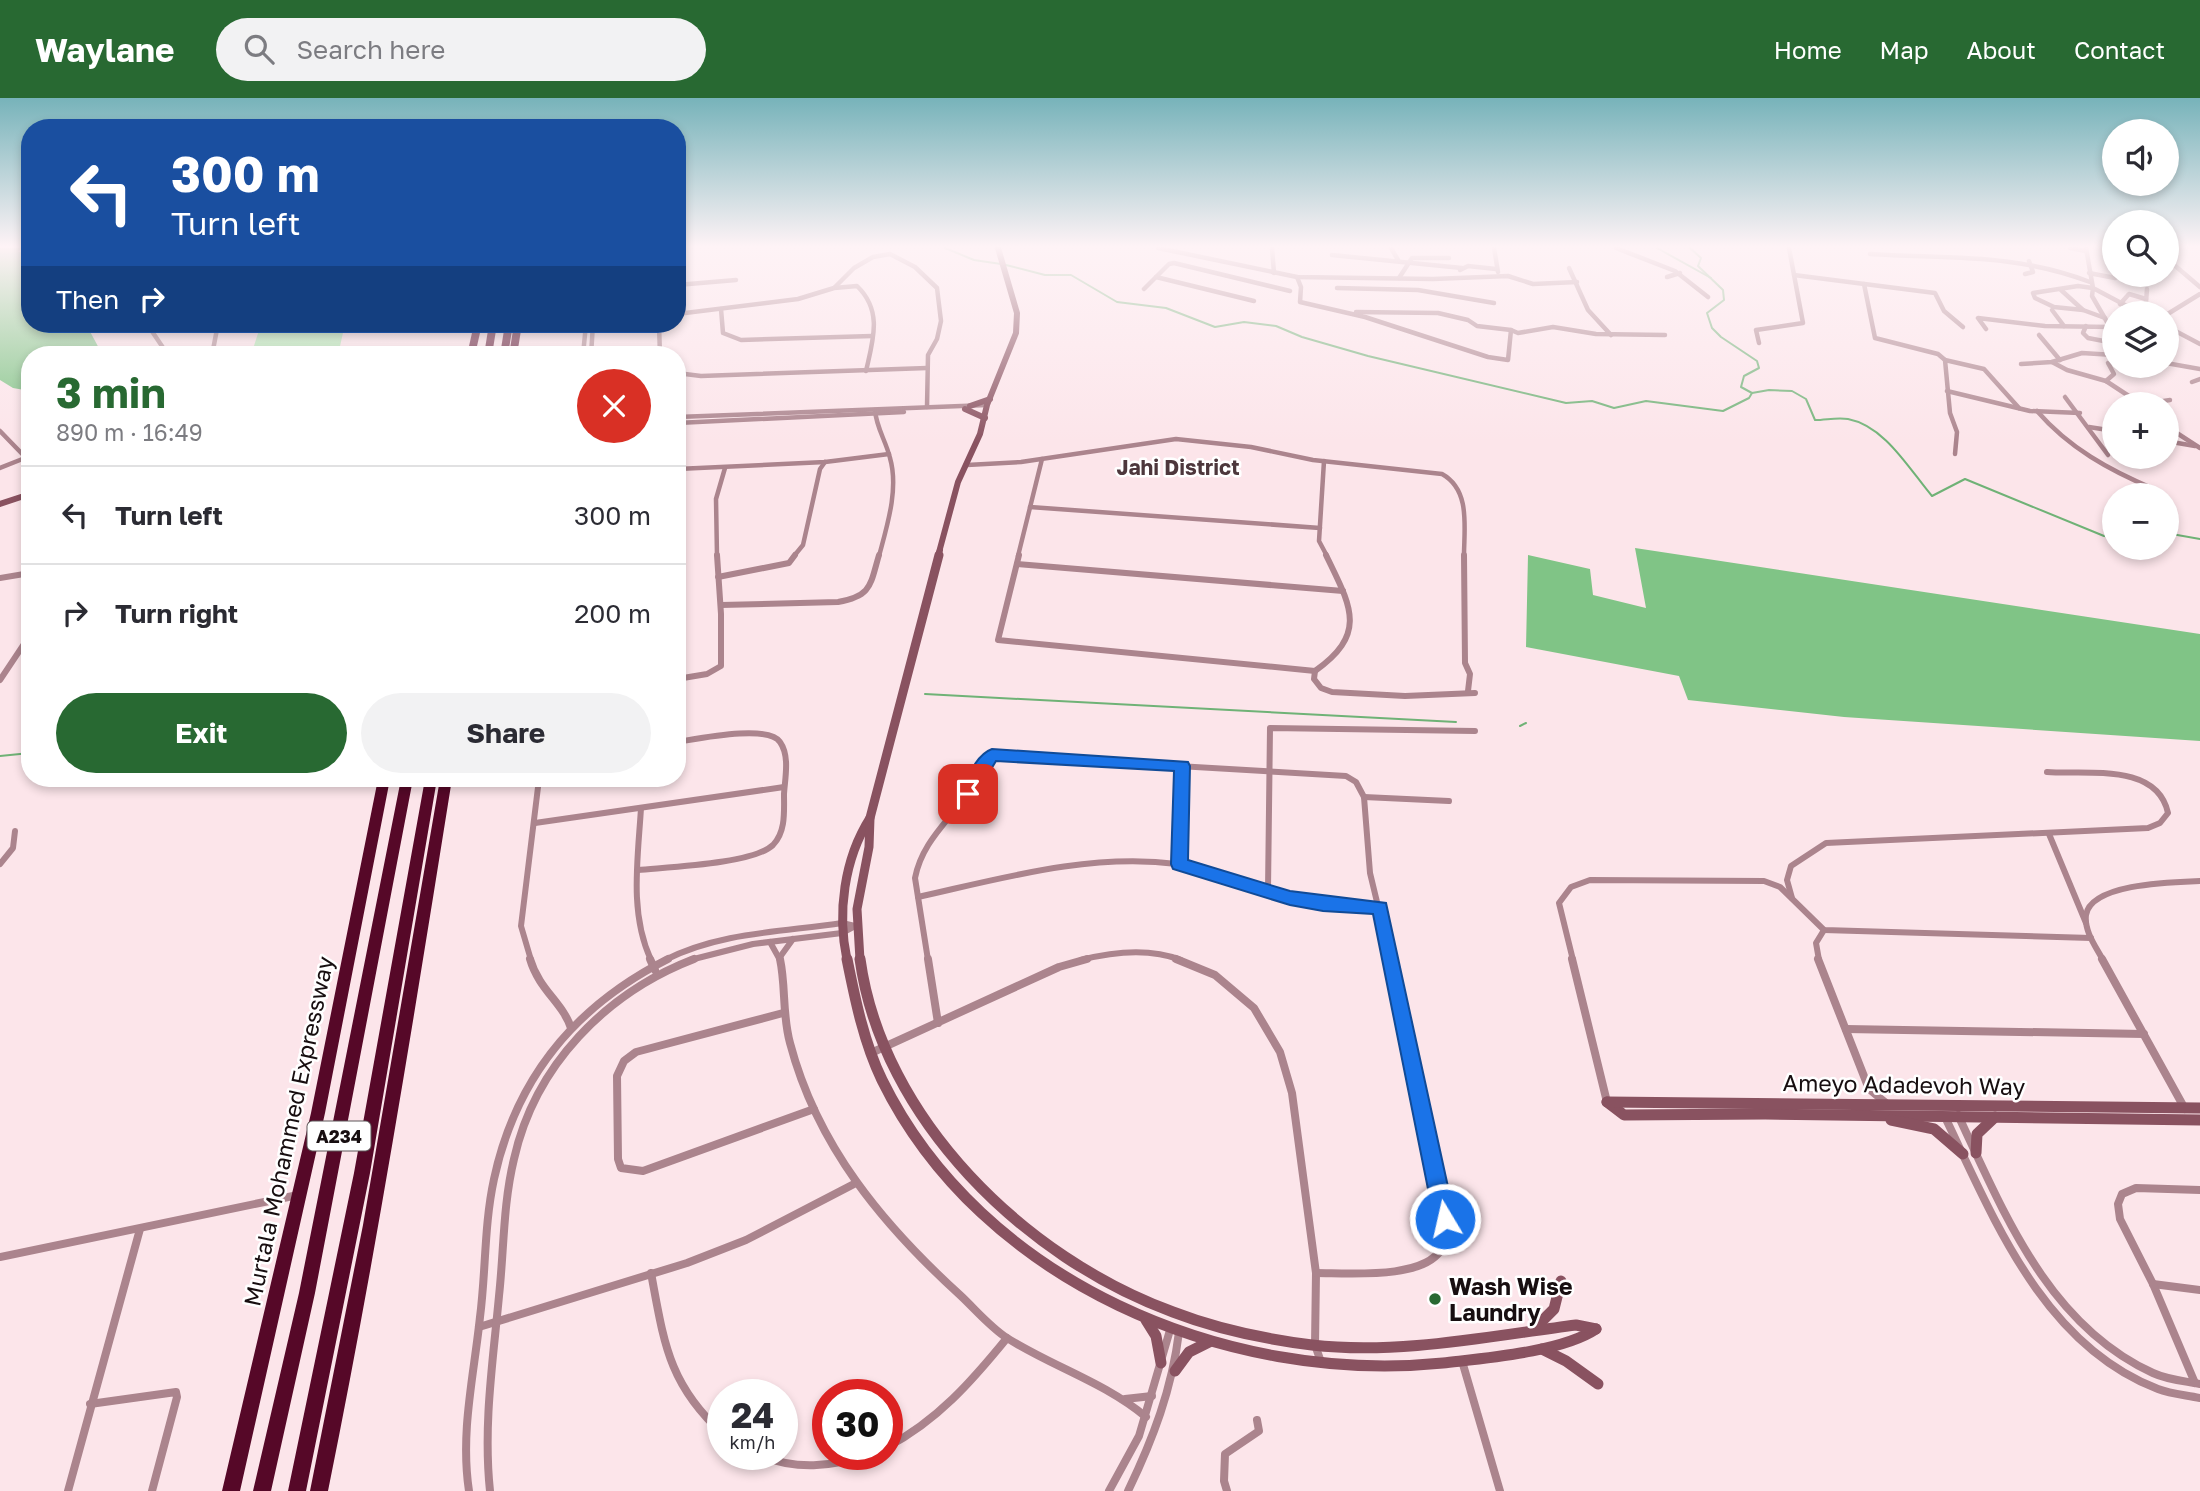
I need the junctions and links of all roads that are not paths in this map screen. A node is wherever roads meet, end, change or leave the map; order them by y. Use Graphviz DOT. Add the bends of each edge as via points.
graph roads {
  1 [pos="721,313"];
  2 [pos="874,313"];
  3 [pos="941,313"];
  4 [pos="1017,313"];
  5 [pos="1348,313"];
  6 [pos="1593,313"];
  7 [pos="1801,313"];
  8 [pos="1870,313"];
  9 [pos="1946,313"];
  10 [pos="2054,313"];
  11 [pos="2064,326"];
  12 [pos="2086,326"];
  13 [pos="1963,327"];
  14 [pos="2102,327"];
  15 [pos="1986,329"];
  16 [pos="1511,330"];
  17 [pos="2179,333"];
  18 [pos="1611,335"];
  19 [pos="1665,335"];
  20 [pos="2039,335"];
  21 [pos="872,336"];
  22 [pos="2102,341"];
  23 [pos="1759,343"];
  24 [pos="2200,344"];
  25 [pos="2102,354"];
  26 [pos="1945,360"];
  27 [pos="2060,360"];
  28 [pos="2052,362"];
  29 [pos="2021,364"];
  30 [pos="2179,365"];
  31 [pos="928,368"];
  32 [pos="2200,369"];
  33 [pos="866,371"];
  34 [pos="686,374"];
  35 [pos="2109,378"];
  36 [pos="2200,379"];
  37 [pos="2106,381"];
  38 [pos="2192,382"];
  39 [pos="1947,391"];
  40 [pos="2123,392"];
  41 [pos="2065,397"];
  42 [pos="988,405"];
  43 [pos="927,407"];
  44 [pos="968,407"];
  45 [pos="2020,409"];
  46 [pos="882,411"];
  47 [pos="2037,411"];
  48 [pos="875,412"];
  49 [pos="2080,413"];
  50 [pos="686,417"];
  51 [pos="985,418"];
  52 [pos="686,422"];
  53 [pos="876,426"];
  54 [pos="2089,428"];
  55 [pos="2102,430"];
  56 [pos="0,431"];
  57 [pos="2179,435"];
  58 [pos="2179,443"];
  59 [pos="2198,447"];
  60 [pos="2102,448"];
  61 [pos="21,453"];
  62 [pos="889,454"];
  63 [pos="1955,454"];
  64 [pos="1042,459"];
  65 [pos="1324,461"];
  66 [pos="21,462"];
  67 [pos="825,462"];
  68 [pos="967,465"];
  69 [pos="0,468"];
  70 [pos="725,468"];
  71 [pos="686,469"];
  72 [pos="2141,483"];
  73 [pos="21,497"];
  74 [pos="21,503"];
  75 [pos="0,504"];
  76 [pos="1030,507"];
  77 [pos="0,510"];
  78 [pos="1320,527"];
  79 [pos="940,550"];
  80 [pos="1017,564"];
  81 [pos="21,574"];
  82 [pos="718,577"];
  83 [pos="0,578"];
  84 [pos="1343,591"];
  85 [pos="928,592"];
  86 [pos="721,605"];
  87 [pos="21,650"];
  88 [pos="1315,671"];
  89 [pos="686,677"];
  90 [pos="0,680"];
  91 [pos="1475,731"];
  92 [pos="686,741"];
  93 [pos="1182,766"];
  94 [pos="1268,771"];
  95 [pos="2047,772"];
  96 [pos="382,787"];
  97 [pos="405,787"];
  98 [pos="430,787"];
  99 [pos="445,787"];
  100 [pos="538,787"];
  101 [pos="784,787"];
  102 [pos="1364,797"];
  103 [pos="1449,801"];
  104 [pos="641,808"];
  105 [pos="870,818"];
  106 [pos="535,823"];
  107 [pos="15,831"];
  108 [pos="2049,834"];
  109 [pos="0,864"];
  110 [pos="1179,864"];
  111 [pos="638,870"];
  112 [pos="2200,881"];
  113 [pos="1268,890"];
  114 [pos="918,897"];
  115 [pos="1793,900"];
  116 [pos="1380,908"];
  117 [pos="2086,923"];
  118 [pos="855,926"];
  119 [pos="842,928"];
  120 [pos="1824,930"];
  121 [pos="2091,938"];
  122 [pos="793,939"];
  123 [pos="770,942"];
  124 [pos="780,957"];
  125 [pos="655,971"];
  126 [pos="783,1013"];
  127 [pos="567,1015"];
  128 [pos="581,1016"];
  129 [pos="937,1023"];
  130 [pos="571,1028"];
  131 [pos="1846,1029"];
  132 [pos="2144,1034"];
  133 [pos="885,1047"];
  134 [pos="872,1053"];
  135 [pos="1869,1088"];
  136 [pos="1607,1102"];
  137 [pos="1889,1105"];
  138 [pos="2185,1108"];
  139 [pos="2200,1108"];
  140 [pos="814,1109"];
  141 [pos="1859,1110"];
  142 [pos="1942,1111"];
  143 [pos="1955,1111"];
  144 [pos="1995,1117"];
  145 [pos="2196,1120"];
  146 [pos="1976,1153"];
  147 [pos="1963,1154"];
  148 [pos="854,1184"];
  149 [pos="2200,1190"];
  150 [pos="298,1195"];
  151 [pos="140,1229"];
  152 [pos="0,1256"];
  153 [pos="651,1273"];
  154 [pos="1316,1273"];
  155 [pos="1561,1281"];
  156 [pos="2153,1284"];
  157 [pos="2200,1290"];
  158 [pos="1162,1308"];
  159 [pos="1142,1316"];
  160 [pos="1191,1321"];
  161 [pos="497,1322"];
  162 [pos="479,1327"];
  163 [pos="1175,1329"];
  164 [pos="1532,1330"];
  165 [pos="1007,1338"];
  166 [pos="1209,1342"];
  167 [pos="1447,1344"];
  168 [pos="1315,1345"];
  169 [pos="1540,1348"];
  170 [pos="1462,1361"];
  171 [pos="1161,1363"];
  172 [pos="1322,1363"];
  173 [pos="346,1364"];
  174 [pos="1175,1371"];
  175 [pos="2198,1383"];
  176 [pos="1598,1384"];
  177 [pos="1152,1396"];
  178 [pos="2200,1398"];
  179 [pos="1125,1399"];
  180 [pos="90,1404"];
  181 [pos="1146,1417"];
  182 [pos="707,1418"];
  183 [pos="1257,1420"];
  184 [pos="903,1438"];
  185 [pos="231,1487"];
  186 [pos="68,1491"];
  187 [pos="152,1491"];
  188 [pos="262,1491"];
  189 [pos="297,1491"];
  190 [pos="319,1491"];
  191 [pos="327,1491"];
  192 [pos="469,1491"];
  193 [pos="490,1491"];
  194 [pos="1110,1491"];
  195 [pos="1128,1491"];
  196 [pos="1227,1491"];
  197 [pos="1500,1491"];
  1 -- 21 [label="street" via="723,333 741,340"];
  2 -- 21 [label="street"];
  3 -- 31 [label="street"];
  4 -- 42 [label="street" via="1016,333"];
  5 -- 16 [label="street" via="1454,314 1477,326"];
  5 -- 16 [label="street" via="1508,360"];
  6 -- 18 [label="street"];
  7 -- 23 [label="street" via="1803,323 1756,330"];
  8 -- 26 [label="street" via="1875,338"];
  9 -- 13 [label="street"];
  10 -- 11 [label="street"];
  11 -- 12 [label="street"];
  11 -- 15 [label="street" via="1978,318"];
  12 -- 14 [label="street"];
  12 -- 22 [label="street" via="2083,333 2088,338"];
  16 -- 18 [label="street" via="1553,327"];
  17 -- 24 [label="street"];
  18 -- 19 [label="street"];
  20 -- 27 [label="street"];
  21 -- 33 [label="street"];
  25 -- 27 [label="street" via="2082,353"];
  26 -- 39 [label="street"];
  26 -- 45 [label="street" via="1981,367"];
  27 -- 28 [label="street"];
  28 -- 29 [label="street"];
  28 -- 37 [label="street"];
  30 -- 32 [label="street"];
  31 -- 33 [label="street"];
  31 -- 43 [label="street"];
  33 -- 34 [label="street"];
  35 -- 37 [label="street"];
  36 -- 38 [label="street"];
  37 -- 40 [label="street"];
  39 -- 45 [label="street"];
  39 -- 63 [label="street" via="1957,432"];
  41 -- 49 [label="street"];
  42 -- 44 [label="street"];
  42 -- 51 [label="street"];
  43 -- 44 [label="street"];
  43 -- 46 [label="street"];
  44 -- 46 [label="street"];
  44 -- 51 [label="street"];
  45 -- 47 [label="street"];
  46 -- 48 [label="street"];
  46 -- 53 [label="street"];
  47 -- 49 [label="street"];
  47 -- 72 [label="street" via="2094,461"];
  48 -- 50 [label="street"];
  48 -- 52 [label="street"];
  48 -- 53 [label="street"];
  49 -- 54 [label="street"];
  51 -- 68 [label="street"];
  53 -- 62 [label="street"];
  54 -- 55 [label="street"];
  54 -- 60 [label="street"];
  56 -- 61 [label="street"];
  57 -- 59 [label="street"];
  58 -- 59 [label="street"];
  62 -- 67 [label="street"];
  62 -- 86 [label="street" via="894,489 865,594 831,603"];
  64 -- 65 [label="street" via="1176,439"];
  64 -- 68 [label="street"];
  64 -- 76 [label="street"];
  65 -- 78 [label="street"];
  65 -- 88 [label="street" via="1442,474 1456,486 1464,503 1466,526 1465,663 1472,692 1405,696 1332,692 1321,688 1314,679"];
  66 -- 69 [label="street"];
  67 -- 70 [label="street"];
  67 -- 82 [label="street" via="798,554 789,563"];
  68 -- 79 [label="street"];
  70 -- 71 [label="street"];
  70 -- 82 [label="street" via="718,489"];
  73 -- 75 [label="street"];
  74 -- 77 [label="street"];
  76 -- 78 [label="street"];
  76 -- 80 [label="street"];
  78 -- 84 [label="street" via="1319,541"];
  79 -- 85 [label="street"];
  79 -- 105 [label="street"];
  80 -- 84 [label="street"];
  80 -- 88 [label="street" via="998,640"];
  81 -- 83 [label="street"];
  82 -- 86 [label="street"];
  84 -- 88 [label="street" via="1349,602 1349,634 1336,656"];
  86 -- 89 [label="street" via="721,666 707,674"];
  87 -- 90 [label="street"];
  91 -- 94 [label="street" via="1270,728"];
  92 -- 101 [label="street" via="742,733 774,736 786,755"];
  93 -- 94 [label="street"];
  93 -- 110 [label="street"];
  93 -- 114 [label="street" via="992,755 917,862"];
  94 -- 102 [label="street" via="1342,774 1360,785"];
  94 -- 113 [label="street"];
  95 -- 108 [label="street" via="2140,779 2155,788 2167,803 2168,813 2148,828"];
  96 -- 150 [label="highway, Murtala Mohammed Expressway"];
  97 -- 188 [label="highway, A234" via="307,1293"];
  98 -- 189 [label="highway, A234" via="354,1213"];
  99 -- 173 [label="highway"];
  100 -- 106 [label="street"];
  101 -- 104 [label="street"];
  101 -- 111 [label="street" via="783,827 774,844 763,851 743,858"];
  102 -- 103 [label="street"];
  102 -- 116 [label="street" via="1370,873"];
  104 -- 106 [label="street"];
  104 -- 111 [label="street"];
  105 -- 118 [label="street" via="871,838"];
  105 -- 119 [label="street" via="853,851"];
  106 -- 127 [label="street" via="521,926 535,975"];
  107 -- 109 [label="street" via="13,848"];
  108 -- 115 [label="street" via="1826,843 1791,866 1787,880"];
  108 -- 117 [label="street"];
  110 -- 113 [label="street"];
  110 -- 114 [label="street" via="1116,859 1084,863"];
  111 -- 125 [label="street" via="639,923"];
  112 -- 117 [label="street" via="2112,892 2094,901 2087,910"];
  113 -- 116 [label="street" via="1323,904"];
  114 -- 129 [label="street"];
  115 -- 120 [label="street"];
  115 -- 136 [label="street" via="1780,887 1764,881 1590,880 1565,891 1559,903"];
  116 -- 154 [label="street" via="1446,1233 1442,1249 1427,1263 1405,1270"];
  117 -- 121 [label="street"];
  118 -- 119 [label="street"];
  118 -- 133 [label="street" via="860,966"];
  119 -- 122 [label="street"];
  119 -- 125 [label="street" via="717,941"];
  119 -- 134 [label="street"];
  120 -- 121 [label="street"];
  120 -- 131 [label="street" via="1815,946"];
  121 -- 132 [label="street"];
  122 -- 123 [label="street"];
  122 -- 124 [label="street"];
  123 -- 124 [label="street"];
  123 -- 125 [label="street" via="703,955"];
  124 -- 126 [label="street"];
  125 -- 128 [label="street" via="625,982"];
  125 -- 161 [label="street" via="591,1023 565,1052 529,1110 510,1183"];
  126 -- 140 [label="street"];
  126 -- 140 [label="street" via="627,1057 617,1076 618,1159 626,1171 643,1171"];
  127 -- 128 [label="street"];
  127 -- 130 [label="street"];
  128 -- 130 [label="street"];
  129 -- 133 [label="street"];
  129 -- 154 [label="street" via="1059,967 1110,952 1170,956 1215,975 1254,1008 1280,1052 1292,1093"];
  130 -- 162 [label="street" via="531,1079 504,1143 494,1179"];
  131 -- 132 [label="street"];
  131 -- 135 [label="street"];
  132 -- 138 [label="street"];
  133 -- 134 [label="street"];
  133 -- 158 [label="street" via="921,1115 980,1187 1064,1256"];
  134 -- 159 [label="street" via="882,1082 917,1140 977,1210 1045,1263"];
  135 -- 137 [label="street"];
  135 -- 141 [label="street"];
  136 -- 141 [label="street, Ameyo Adadevoh Way"];
  136 -- 141 [label="street, Ameyo Adadevoh Way" via="1624,1115"];
  137 -- 141 [label="street, Ameyo Adadevoh Way"];
  137 -- 142 [label="street, Ameyo Adadevoh Way"];
  138 -- 139 [label="street, Ameyo Adadevoh Way"];
  138 -- 143 [label="street, Ameyo Adadevoh Way"];
  138 -- 145 [label="street"];
  140 -- 148 [label="street"];
  141 -- 142 [label="street, Ameyo Adadevoh Way"];
  141 -- 147 [label="street" via="1934,1129"];
  142 -- 143 [label="street, Ameyo Adadevoh Way"];
  142 -- 147 [label="street"];
  143 -- 144 [label="street, Ameyo Adadevoh Way"];
  143 -- 146 [label="street"];
  144 -- 145 [label="street, Ameyo Adadevoh Way"];
  144 -- 146 [label="street" via="1977,1135"];
  146 -- 175 [label="street" via="2045,1285 2076,1319 2110,1348 2154,1374"];
  147 -- 178 [label="street" via="2033,1288 2067,1327 2105,1360 2155,1388"];
  148 -- 153 [label="street" via="746,1240"];
  148 -- 165 [label="street" via="921,1261"];
  149 -- 156 [label="street" via="2136,1188 2122,1194 2120,1219"];
  150 -- 151 [label="street"];
  150 -- 185 [label="highway, Murtala Mohammed Expressway"];
  151 -- 152 [label="street"];
  151 -- 180 [label="street"];
  153 -- 161 [label="street"];
  153 -- 182 [label="street" via="676,1380"];
  154 -- 168 [label="street"];
  155 -- 164 [label="street" via="1554,1309"];
  156 -- 157 [label="street"];
  156 -- 175 [label="street"];
  158 -- 160 [label="street"];
  158 -- 163 [label="street"];
  159 -- 163 [label="street"];
  159 -- 171 [label="street" via="1156,1336"];
  160 -- 163 [label="street"];
  160 -- 168 [label="street"];
  161 -- 162 [label="street"];
  161 -- 193 [label="street" via="487,1397"];
  162 -- 192 [label="street" via="467,1425"];
  163 -- 166 [label="street"];
  163 -- 171 [label="street"];
  163 -- 174 [label="street"];
  164 -- 167 [label="street"];
  164 -- 169 [label="street" via="1576,1325 1596,1329 1581,1339"];
  165 -- 179 [label="street"];
  165 -- 184 [label="street" via="971,1383 924,1426"];
  166 -- 172 [label="street"];
  166 -- 174 [label="street" via="1189,1352"];
  167 -- 168 [label="street"];
  167 -- 170 [label="street"];
  168 -- 172 [label="street"];
  169 -- 170 [label="street"];
  169 -- 176 [label="street"];
  170 -- 172 [label="street" via="1390,1367"];
  170 -- 197 [label="street"];
  171 -- 177 [label="street"];
  173 -- 190 [label="highway"];
  173 -- 191 [label="highway"];
  174 -- 195 [label="street" via="1152,1440"];
  177 -- 179 [label="street"];
  177 -- 181 [label="street"];
  179 -- 181 [label="street"];
  180 -- 186 [label="street"];
  180 -- 187 [label="street" via="176,1392"];
  181 -- 194 [label="street"];
  183 -- 196 [label="street" via="1259,1431 1225,1454"];
}
